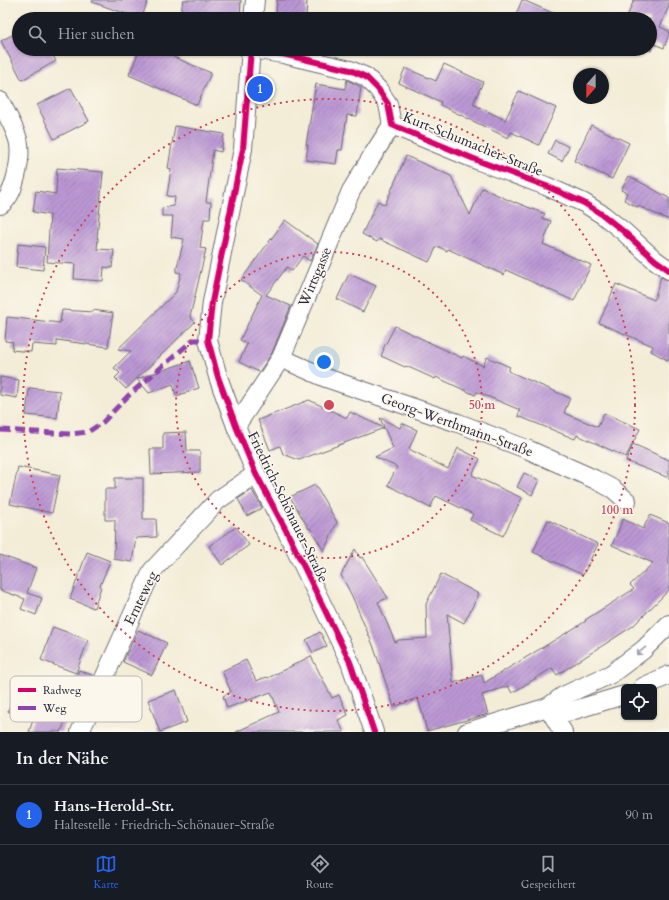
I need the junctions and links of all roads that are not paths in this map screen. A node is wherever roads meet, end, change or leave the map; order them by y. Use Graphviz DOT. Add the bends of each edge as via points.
graph roads {
  1 [pos="254,0"];
  2 [pos="253,12"];
  3 [pos="250,56"];
  4 [pos="291,56"];
  5 [pos="0,101"];
  6 [pos="392,125"];
  7 [pos="0,205"];
  8 [pos="669,270"];
  9 [pos="281,358"];
  10 [pos="236,426"];
  11 [pos="256,474"];
  12 [pos="627,501"];
  13 [pos="669,624"];
  14 [pos="669,675"];
  15 [pos="105,676"];
  16 [pos="650,684"];
  17 [pos="621,696"];
  18 [pos="548,707"];
  19 [pos="84,722"];
  20 [pos="80,732"];
  21 [pos="374,732"];
  22 [pos="467,732"];
  23 [pos="563,732"];
  1 -- 2 [label="street"];
  3 -- 10 [label="street, Friedrich-Schönauer-Straße" via="243,150 212,302 208,340"];
  4 -- 6 [label="street, Kurt-Schumacher-Straße" via="350,70 366,77 378,88 388,104"];
  5 -- 7 [label="street" via="19,144 18,168 13,188 5,202"];
  6 -- 8 [label="street, Kurt-Schumacher-Straße" via="584,203 618,227"];
  6 -- 9 [label="street, Wirtsgasse" via="351,191"];
  9 -- 10 [label="street, Wirtsgasse"];
  9 -- 12 [label="street, Georg-Werthmann-Straße" via="326,378 529,450 594,479 613,489"];
  10 -- 11 [label="street, Friedrich-Schönauer-Straße"];
  11 -- 15 [label="street, Ernteweg" via="218,500 152,571"];
  11 -- 21 [label="street, Friedrich-Schönauer-Straße" via="350,662"];
  13 -- 18 [label="street, one-way" via="643,650 611,674 563,696"];
  14 -- 16 [label="street"];
  17 -- 18 [label="street" via="568,712"];
  18 -- 22 [label="street"];
  18 -- 23 [label="street"];
  19 -- 20 [label="street, Ernteweg"];
}
